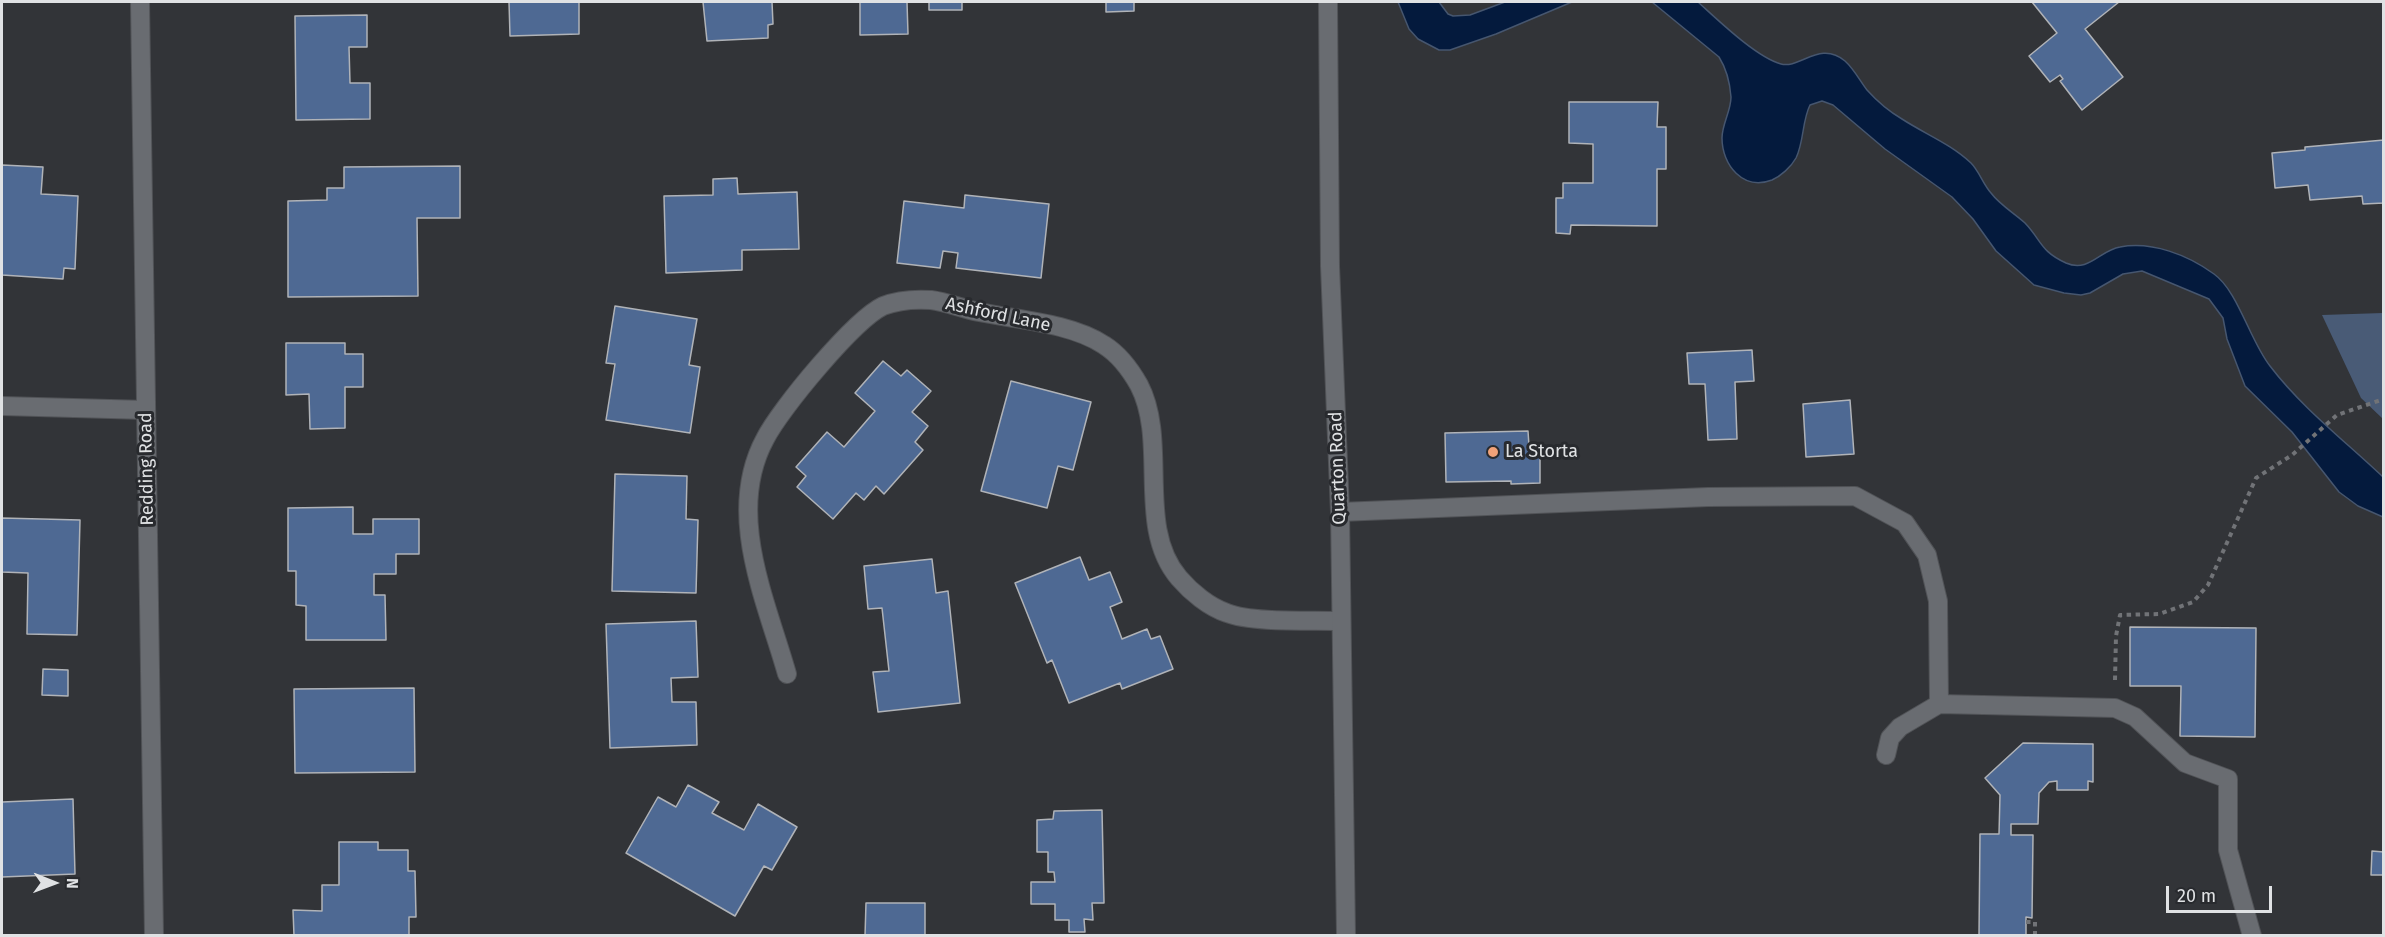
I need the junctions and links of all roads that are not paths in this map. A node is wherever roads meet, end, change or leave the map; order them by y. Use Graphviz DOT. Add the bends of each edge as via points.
graph roads {
  1 [pos="140,2"];
  2 [pos="1328,2"];
  3 [pos="2,406"];
  4 [pos="146,410"];
  5 [pos="1340,512"];
  6 [pos="1340,621"];
  7 [pos="788,674"];
  8 [pos="1938,704"];
  9 [pos="1886,755"];
  10 [pos="154,936"];
  11 [pos="1346,936"];
  12 [pos="2252,936"];
  1 -- 4 [label="street, Redding Road"];
  2 -- 5 [label="street, Quarton Road" via="1330,266"];
  3 -- 4 [label="street"];
  4 -- 10 [label="street, Redding Road"];
  5 -- 6 [label="street, Quarton Road"];
  5 -- 8 [label="street" via="1708,497 1855,496 1905,523 1927,555 1938,601"];
  6 -- 7 [label="street, Ashford Lane" via="1227,614 1197,596 1180,579 1165,559 1157,524 1149,417 1141,389 1125,362 1103,344 1074,331 933,300 908,300 884,306 866,317 772,424 755,457 748,485 747,519 757,572"];
  6 -- 11 [label="street, Quarton Road"];
  8 -- 9 [label="street" via="1900,727 1890,738"];
  8 -- 12 [label="street" via="2115,708 2135,717 2185,763 2228,779 2228,850"];
}
